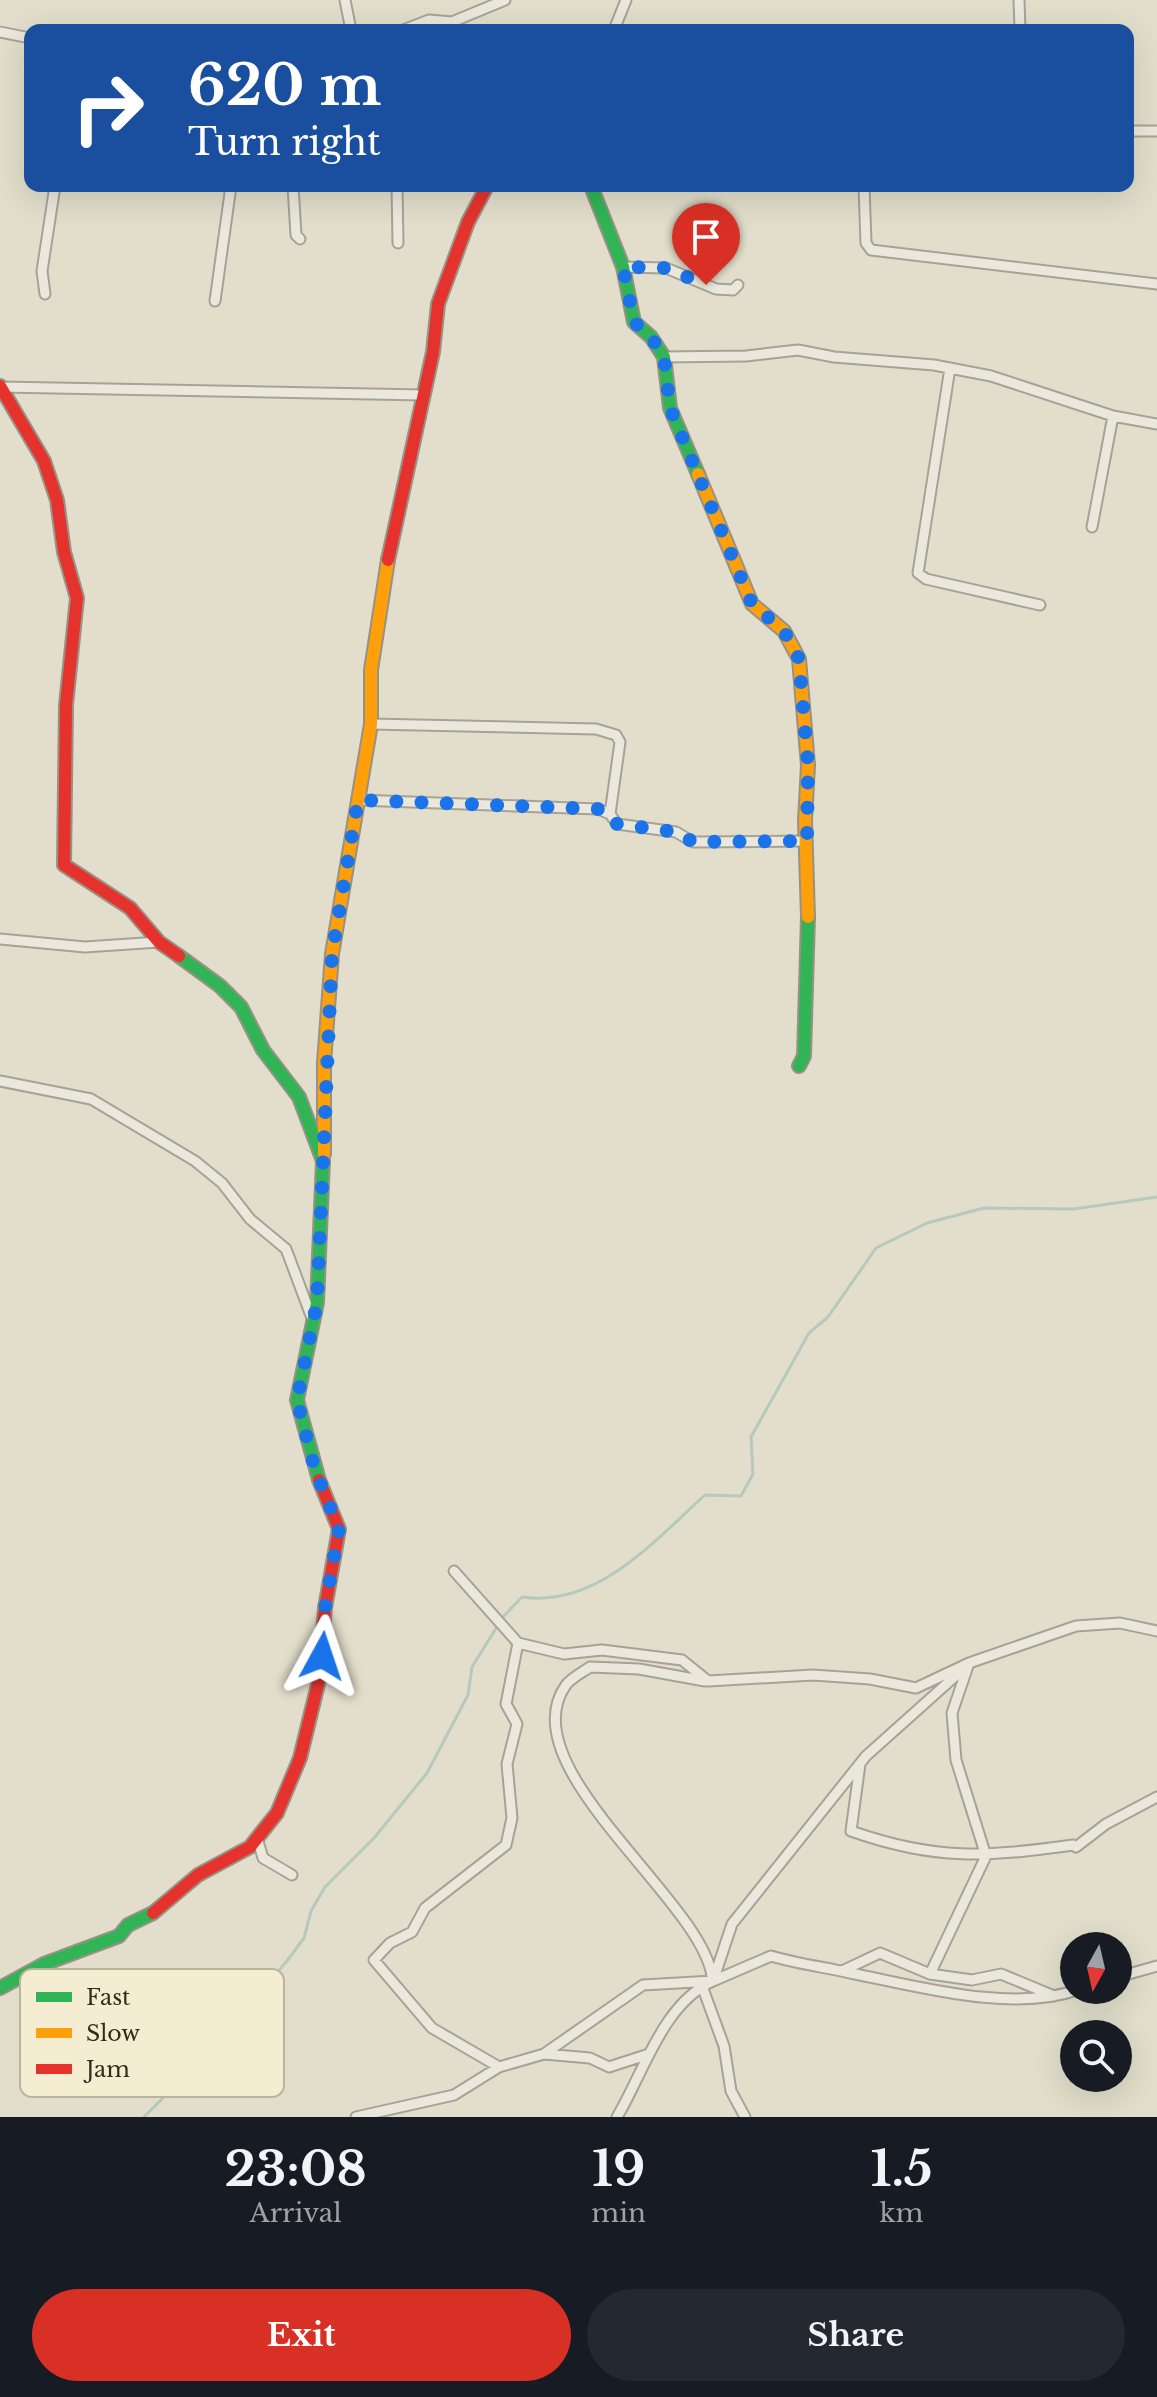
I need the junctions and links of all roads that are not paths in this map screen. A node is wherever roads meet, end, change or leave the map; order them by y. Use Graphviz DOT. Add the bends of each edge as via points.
graph roads {
  1 [pos="345,0"];
  2 [pos="505,0"];
  3 [pos="626,0"];
  4 [pos="1019,0"];
  5 [pos="350,24"];
  6 [pos="419,24"];
  7 [pos="616,24"];
  8 [pos="1020,24"];
  9 [pos="0,32"];
  10 [pos="24,37"];
  11 [pos="1134,131"];
  12 [pos="1157,131"];
  13 [pos="54,192"];
  14 [pos="230,192"];
  15 [pos="293,192"];
  16 [pos="397,192"];
  17 [pos="484,192"];
  18 [pos="593,192"];
  19 [pos="864,192"];
  20 [pos="300,239"];
  21 [pos="398,243"];
  22 [pos="623,267"];
  23 [pos="1157,284"];
  24 [pos="738,285"];
  25 [pos="45,294"];
  26 [pos="215,301"];
  27 [pos="664,357"];
  28 [pos="950,368"];
  29 [pos="0,386"];
  30 [pos="423,395"];
  31 [pos="1113,416"];
  32 [pos="1157,424"];
  33 [pos="1092,527"];
  34 [pos="1040,605"];
  35 [pos="371,724"];
  36 [pos="358,800"];
  37 [pos="610,814"];
  38 [pos="807,841"];
  39 [pos="0,939"];
  40 [pos="159,942"];
  41 [pos="799,1066"];
  42 [pos="0,1081"];
  43 [pos="323,1161"];
  44 [pos="314,1324"];
  45 [pos="454,1571"];
  46 [pos="1157,1631"];
  47 [pos="518,1643"];
  48 [pos="969,1663"];
  49 [pos="708,1681"];
  50 [pos="860,1764"];
  51 [pos="1157,1797"];
  52 [pos="257,1838"];
  53 [pos="986,1856"];
  54 [pos="292,1875"];
  55 [pos="1157,1966"];
  56 [pos="35,1969"];
  57 [pos="841,1971"];
  58 [pos="1132,1973"];
  59 [pos="930,1974"];
  60 [pos="20,1977"];
  61 [pos="713,1981"];
  62 [pos="702,1986"];
  63 [pos="0,1988"];
  64 [pos="1060,1996"];
  65 [pos="1057,1997"];
  66 [pos="544,2054"];
  67 [pos="649,2054"];
  68 [pos="499,2067"];
  69 [pos="356,2117"];
  70 [pos="617,2117"];
  71 [pos="745,2117"];
  1 -- 5 [label="street"];
  2 -- 6 [label="street" via="452,22"];
  3 -- 7 [label="street"];
  4 -- 8 [label="street"];
  9 -- 10 [label="street"];
  11 -- 12 [label="street"];
  13 -- 25 [label="street" via="42,271"];
  14 -- 26 [label="street"];
  15 -- 20 [label="street"];
  16 -- 21 [label="street"];
  17 -- 30 [label="street" via="438,304"];
  18 -- 22 [label="street"];
  19 -- 23 [label="street" via="866,243 871,250"];
  22 -- 24 [label="street" via="666,268 716,289 733,290"];
  22 -- 27 [label="street" via="634,322"];
  27 -- 28 [label="street" via="798,350"];
  27 -- 38 [label="street" via="670,408 752,604 784,631 799,659 808,765"];
  28 -- 31 [label="street"];
  28 -- 34 [label="street" via="918,573"];
  29 -- 30 [label="street"];
  29 -- 40 [label="street" via="47,469 77,598 66,705 64,865 130,908"];
  30 -- 35 [label="street" via="393,527 371,670"];
  31 -- 32 [label="street"];
  31 -- 33 [label="street"];
  35 -- 36 [label="street"];
  35 -- 37 [label="street" via="596,729 616,735 620,742"];
  36 -- 37 [label="street" via="598,809"];
  36 -- 43 [label="street" via="332,954"];
  37 -- 38 [label="street" via="617,824 676,832 693,842"];
  38 -- 41 [label="street" via="809,966"];
  39 -- 40 [label="street" via="85,947"];
  40 -- 43 [label="street" via="241,1007 263,1050 299,1097"];
  42 -- 44 [label="street" via="91,1099 195,1161 286,1249"];
  43 -- 44 [label="street"];
  44 -- 52 [label="street" via="297,1400 315,1470 339,1529 319,1680 300,1758 277,1813"];
  45 -- 47 [label="street"];
  46 -- 48 [label="street" via="1120,1623 1076,1626"];
  47 -- 49 [label="street" via="564,1654 602,1650 682,1660"];
  47 -- 68 [label="street" via="506,1704 517,1724 507,1764 512,1818 506,1845 425,1908 412,1932 390,1943 374,1960 432,2028"];
  48 -- 49 [label="street" via="916,1688 813,1675"];
  48 -- 50 [label="street"];
  48 -- 53 [label="street" via="952,1713 956,1760"];
  49 -- 61 [label="street" via="590,1667 566,1685 554,1722 565,1766 696,1932 710,1960"];
  50 -- 53 [label="street" via="851,1831 958,1856"];
  50 -- 61 [label="street" via="732,1924"];
  51 -- 53 [label="street" via="1076,1847"];
  52 -- 54 [label="street" via="263,1858"];
  52 -- 56 [label="street" via="119,1936"];
  53 -- 59 [label="street"];
  55 -- 58 [label="street"];
  57 -- 59 [label="street" via="880,1953"];
  57 -- 61 [label="street" via="771,1956"];
  57 -- 65 [label="street" via="925,1989"];
  59 -- 65 [label="street" via="972,1980 1001,1974"];
  60 -- 63 [label="street"];
  61 -- 62 [label="street"];
  61 -- 66 [label="street" via="643,1985"];
  62 -- 67 [label="street" via="659,2033"];
  62 -- 71 [label="street" via="724,2046 731,2091"];
  64 -- 65 [label="street"];
  66 -- 67 [label="street" via="590,2058 609,2067"];
  66 -- 68 [label="street"];
  67 -- 70 [label="street"];
  68 -- 69 [label="street" via="454,2095"];
}
